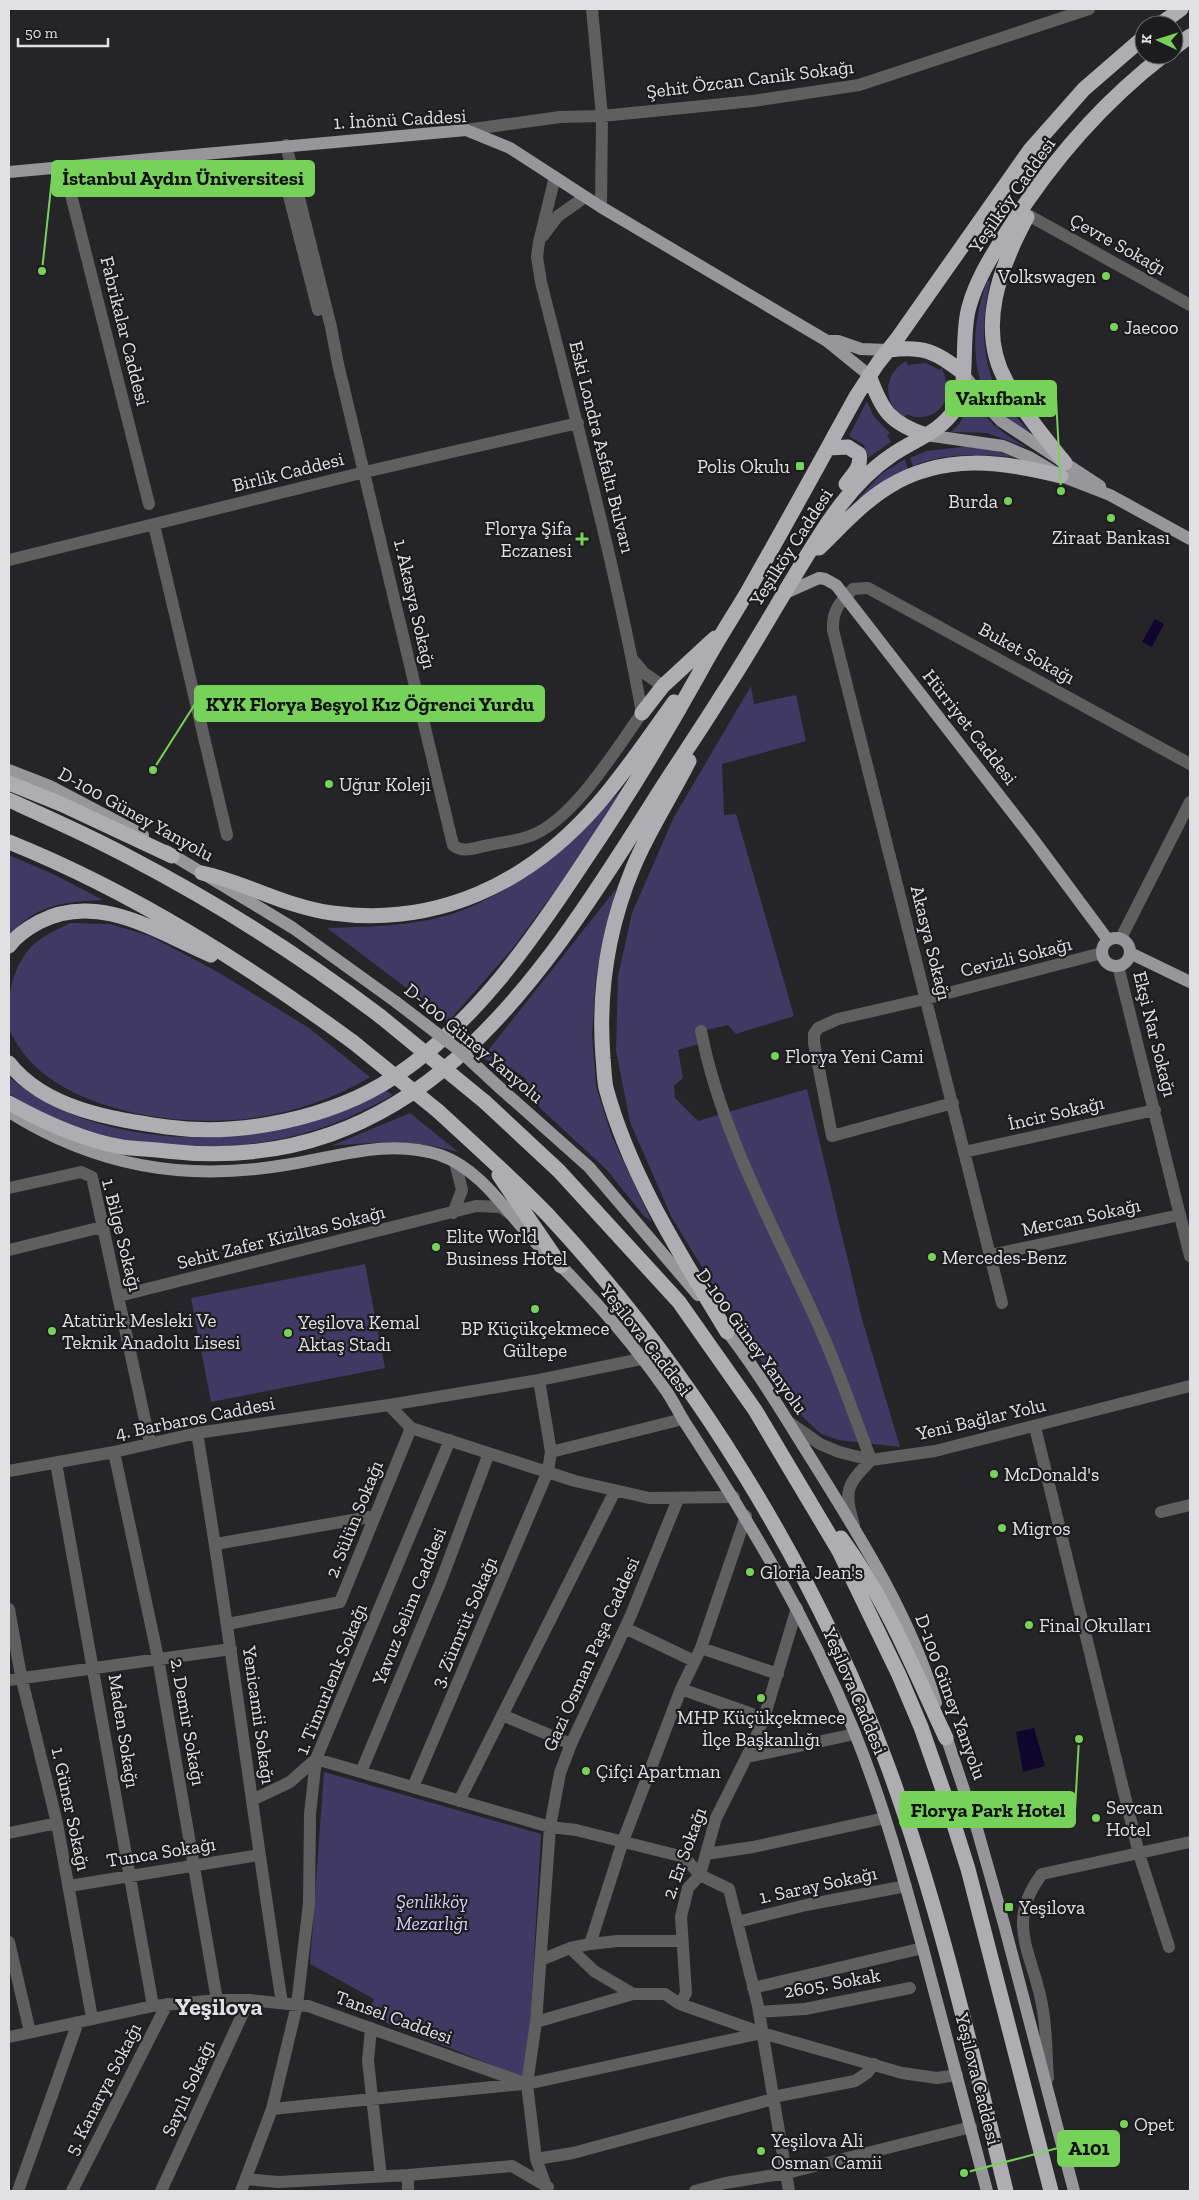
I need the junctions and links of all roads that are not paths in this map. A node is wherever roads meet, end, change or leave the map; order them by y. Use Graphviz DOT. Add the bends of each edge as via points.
graph roads {
  1 [pos="592,9"];
  2 [pos="1088,9"];
  3 [pos="1134,46"];
  4 [pos="1152,65"];
  5 [pos="602,116"];
  6 [pos="466,130"];
  7 [pos="281,146"];
  8 [pos="64,167"];
  9 [pos="9,172"];
  10 [pos="1046,173"];
  11 [pos="554,177"];
  12 [pos="585,197"];
  13 [pos="600,207"];
  14 [pos="1028,215"];
  15 [pos="539,242"];
  16 [pos="1190,305"];
  17 [pos="827,341"];
  18 [pos="889,350"];
  19 [pos="962,373"];
  20 [pos="869,375"];
  21 [pos="578,422"];
  22 [pos="926,436"];
  23 [pos="828,448"];
  24 [pos="1063,470"];
  25 [pos="365,472"];
  26 [pos="149,504"];
  27 [pos="837,510"];
  28 [pos="154,525"];
  29 [pos="1190,539"];
  30 [pos="9,560"];
  31 [pos="802,565"];
  32 [pos="783,594"];
  33 [pos="845,596"];
  34 [pos="727,627"];
  35 [pos="634,660"];
  36 [pos="700,673"];
  37 [pos="663,686"];
  38 [pos="723,694"];
  39 [pos="642,713"];
  40 [pos="1190,764"];
  41 [pos="9,770"];
  42 [pos="9,783"];
  43 [pos="9,800"];
  44 [pos="1190,802"];
  45 [pos="227,835"];
  46 [pos="9,842"];
  47 [pos="172,856"];
  48 [pos="202,873"];
  49 [pos="1121,938"];
  50 [pos="1108,940"];
  51 [pos="9,946"];
  52 [pos="1102,953"];
  53 [pos="1130,953"];
  54 [pos="1118,966"];
  55 [pos="248,968"];
  56 [pos="1190,982"];
  57 [pos="925,999"];
  58 [pos="701,1031"];
  59 [pos="9,1063"];
  60 [pos="9,1103"];
  61 [pos="952,1103"];
  62 [pos="1155,1110"];
  63 [pos="9,1112"];
  64 [pos="964,1152"];
  65 [pos="488,1156"];
  66 [pos="456,1162"];
  67 [pos="9,1188"];
  68 [pos="453,1213"];
  69 [pos="510,1214"];
  70 [pos="1180,1215"];
  71 [pos="102,1227"];
  72 [pos="1189,1247"];
  73 [pos="9,1250"];
  74 [pos="990,1255"];
  75 [pos="561,1266"];
  76 [pos="118,1296"];
  77 [pos="1002,1303"];
  78 [pos="727,1332"];
  79 [pos="640,1359"];
  80 [pos="539,1380"];
  81 [pos="1190,1386"];
  82 [pos="389,1405"];
  83 [pos="683,1419"];
  84 [pos="786,1420"];
  85 [pos="1035,1427"];
  86 [pos="411,1428"];
  87 [pos="197,1433"];
  88 [pos="450,1440"];
  89 [pos="150,1443"];
  90 [pos="114,1452"];
  91 [pos="551,1452"];
  92 [pos="490,1453"];
  93 [pos="871,1460"];
  94 [pos="56,1463"];
  95 [pos="9,1471"];
  96 [pos="548,1471"];
  97 [pos="615,1491"];
  98 [pos="734,1497"];
  99 [pos="678,1499"];
  100 [pos="1190,1505"];
  101 [pos="816,1511"];
  102 [pos="1161,1512"];
  103 [pos="375,1516"];
  104 [pos="746,1516"];
  105 [pos="857,1533"];
  106 [pos="216,1544"];
  107 [pos="797,1608"];
  108 [pos="9,1609"];
  109 [pos="228,1624"];
  110 [pos="624,1628"];
  111 [pos="701,1648"];
  112 [pos="231,1649"];
  113 [pos="158,1658"];
  114 [pos="694,1660"];
  115 [pos="95,1669"];
  116 [pos="778,1674"];
  117 [pos="15,1678"];
  118 [pos="681,1689"];
  119 [pos="502,1715"];
  120 [pos="764,1718"];
  121 [pos="855,1734"];
  122 [pos="946,1738"];
  123 [pos="570,1744"];
  124 [pos="747,1757"];
  125 [pos="316,1759"];
  126 [pos="361,1772"];
  127 [pos="413,1787"];
  128 [pos="252,1800"];
  129 [pos="459,1800"];
  130 [pos="885,1818"];
  131 [pos="56,1823"];
  132 [pos="550,1827"];
  133 [pos="9,1833"];
  134 [pos="623,1841"];
  135 [pos="1190,1842"];
  136 [pos="706,1854"];
  137 [pos="1139,1854"];
  138 [pos="259,1855"];
  139 [pos="195,1865"];
  140 [pos="700,1875"];
  141 [pos="129,1876"];
  142 [pos="69,1886"];
  143 [pos="906,1886"];
  144 [pos="737,1922"];
  145 [pos="681,1941"];
  146 [pos="9,1942"];
  147 [pos="590,1944"];
  148 [pos="570,1948"];
  149 [pos="923,1948"];
  150 [pos="1169,1948"];
  151 [pos="541,1960"];
  152 [pos="753,1988"];
  153 [pos="910,1988"];
  154 [pos="633,1994"];
  155 [pos="217,2000"];
  156 [pos="248,2000"];
  157 [pos="282,2003"];
  158 [pos="168,2004"];
  159 [pos="680,2004"];
  160 [pos="297,2005"];
  161 [pos="154,2006"];
  162 [pos="759,2012"];
  163 [pos="92,2018"];
  164 [pos="78,2022"];
  165 [pos="536,2022"];
  166 [pos="371,2028"];
  167 [pos="30,2032"];
  168 [pos="762,2034"];
  169 [pos="9,2037"];
  170 [pos="874,2064"];
  171 [pos="957,2075"];
  172 [pos="527,2084"];
  173 [pos="372,2098"];
  174 [pos="773,2098"];
  175 [pos="1049,2101"];
  176 [pos="272,2108"];
  177 [pos="971,2127"];
  178 [pos="536,2159"];
  179 [pos="786,2173"];
  180 [pos="408,2175"];
  181 [pos="381,2177"];
  182 [pos="246,2179"];
  183 [pos="337,2185"];
  184 [pos="278,2187"];
  185 [pos="726,2187"];
  186 [pos="548,2189"];
  187 [pos="18,2191"];
  188 [pos="72,2191"];
  189 [pos="161,2191"];
  190 [pos="241,2191"];
  191 [pos="408,2191"];
  192 [pos="695,2191"];
  193 [pos="789,2191"];
  194 [pos="987,2191"];
  195 [pos="1006,2191"];
  196 [pos="1051,2191"];
  197 [pos="1074,2191"];
  1 -- 5 [label="street"];
  2 -- 5 [label="street, Şehit Özcan Canik Sokağı" via="859,85 753,101"];
  3 -- 18 [label="highway, Yeşilköy Caddesi" via="1084,89 1030,150"];
  4 -- 10 [label="highway, Yeşilköy Caddesi" via="1111,100"];
  5 -- 6 [label="street, Şehit Özcan Canik Sokağı" via="560,117"];
  5 -- 13 [label="street"];
  6 -- 7 [label="main road, 1. İnönü Caddesi"];
  6 -- 11 [label="main road, 1. İnönü Caddesi" via="510,148"];
  7 -- 8 [label="main road, 1. İnönü Caddesi"];
  7 -- 25 [label="street, 1. Akasya Sokağı" via="331,327"];
  8 -- 9 [label="main road, 1. İnönü Caddesi"];
  8 -- 26 [label="street, Fabrikalar Caddesi"];
  10 -- 14 [label="highway"];
  10 -- 19 [label="highway, Yeşilköy Caddesi" via="991,257 976,288 964,333"];
  11 -- 12 [label="main road, 1. İnönü Caddesi"];
  11 -- 15 [label="street, Eski Londra Asfaltı Bulvarı"];
  12 -- 13 [label="main road, 1. İnönü Caddesi"];
  12 -- 15 [label="street" via="558,216"];
  13 -- 17 [label="main road, 1. İnönü Caddesi"];
  14 -- 16 [label="street, Çevre Sokağı"];
  14 -- 24 [label="highway" via="998,280 994,343 1006,380"];
  15 -- 21 [label="street, Eski Londra Asfaltı Bulvarı" via="537,257 541,282"];
  17 -- 18 [label="main road"];
  17 -- 20 [label="main road"];
  18 -- 19 [label="highway" via="915,348 935,353"];
  18 -- 20 [label="highway, Yeşilköy Caddesi"];
  19 -- 22 [label="highway, Yeşilköy Caddesi" via="963,389 957,406 939,427"];
  19 -- 24 [label="main road" via="1001,421"];
  20 -- 22 [label="highway" via="888,416 901,426"];
  20 -- 23 [label="highway, Yeşilköy Caddesi"];
  21 -- 25 [label="street, Birlik Caddesi"];
  21 -- 35 [label="street, Eski Londra Asfaltı Bulvarı"];
  22 -- 24 [label="main road" via="987,442"];
  22 -- 27 [label="highway, Yeşilköy Caddesi" via="879,464 851,490"];
  23 -- 27 [label="highway" via="856,449 860,460 845,486"];
  23 -- 34 [label="highway, Yeşilköy Caddesi"];
  24 -- 29 [label="main road"];
  24 -- 31 [label="highway" via="987,462 931,468 901,480 870,500"];
  25 -- 28 [label="street, Birlik Caddesi"];
  25 -- 39 [label="street, 1. Akasya Sokağı" via="453,845 457,849 469,850 531,836 546,827 594,781"];
  27 -- 31 [label="highway, Yeşilköy Caddesi"];
  28 -- 30 [label="street, Birlik Caddesi"];
  28 -- 45 [label="street"];
  31 -- 32 [label="highway, Yeşilköy Caddesi"];
  32 -- 33 [label="main road, Hürriyet Caddesi" via="819,578 830,581"];
  32 -- 38 [label="highway, Yeşilköy Caddesi"];
  33 -- 40 [label="street, Buket Sokağı" via="853,589 868,588"];
  33 -- 50 [label="main road, Hürriyet Caddesi"];
  33 -- 57 [label="street, Akasya Sokağı" via="836,606 833,630"];
  34 -- 36 [label="highway, Yeşilköy Caddesi"];
  34 -- 37 [label="highway"];
  35 -- 37 [label="street" via="644,673"];
  35 -- 39 [label="street, Eski Londra Asfaltı Bulvarı"];
  36 -- 48 [label="highway" via="678,697 597,806 562,840 520,873 490,890 401,915 331,913 285,902 225,878"];
  36 -- 59 [label="highway" via="624,803 521,953 451,1031 392,1078 348,1100 294,1119 232,1128 197,1129 150,1124 73,1106 46,1095"];
  37 -- 39 [label="highway"];
  38 -- 60 [label="highway" via="605,879 542,967 470,1047 394,1106 352,1127 282,1148 207,1154 123,1147 67,1132"];
  38 -- 78 [label="highway" via="626,885 606,963 602,1042 606,1086 629,1154 674,1244"];
  41 -- 47 [label="main road, D-100 Güney Yanyolu" via="78,800 151,839"];
  42 -- 47 [label="highway"];
  43 -- 101 [label="highway, bridge" via="128,856 285,948 380,1016 485,1102 559,1171 679,1302 755,1410"];
  44 -- 49 [label="street"];
  46 -- 55 [label="highway" via="94,881"];
  47 -- 48 [label="main road, D-100 Güney Yanyolu"];
  48 -- 78 [label="main road, D-100 Güney Yanyolu, bridge" via="293,928 460,1051 589,1167"];
  49 -- 50 [label="main road"];
  49 -- 53 [label="main road" via="1128,944"];
  50 -- 52 [label="main road"];
  51 -- 55 [label="highway" via="22,932 49,917 95,912 126,917"];
  52 -- 54 [label="main road" via="1106,962"];
  52 -- 57 [label="street, Cevizli Sokağı"];
  53 -- 54 [label="main road" via="1127,962"];
  53 -- 56 [label="main road"];
  54 -- 62 [label="street, Ekşi Nar Sokağı"];
  55 -- 65 [label="highway, bridge" via="354,1042"];
  57 -- 61 [label="street, Akasya Sokağı"];
  57 -- 61 [label="street, Cevizli Sokağı" via="838,1019 818,1028 814,1043 832,1136"];
  58 -- 93 [label="street" via="717,1096 731,1134 822,1334"];
  61 -- 64 [label="street, Akasya Sokağı"];
  62 -- 64 [label="street, İncir Sokağı"];
  62 -- 70 [label="street, Ekşi Nar Sokağı"];
  63 -- 66 [label="main road, Yeşilova Caddesi" via="41,1132 84,1150 119,1162 174,1169 256,1170 381,1148 406,1148"];
  64 -- 74 [label="street, Akasya Sokağı"];
  65 -- 75 [label="highway"];
  65 -- 195 [label="highway" via="564,1234 650,1338 753,1491 822,1616 867,1714 907,1824 955,1988"];
  66 -- 68 [label="street" via="462,1190"];
  66 -- 69 [label="main road, Yeşilova Caddesi" via="481,1182"];
  67 -- 71 [label="street, 1. Bilge Sokağı" via="81,1172 92,1177"];
  68 -- 69 [label="street, Sehit Zafer Kiziltas Sokağı" via="490,1205 501,1207"];
  68 -- 76 [label="street, Sehit Zafer Kiziltas Sokağı"];
  69 -- 75 [label="main road, Yeşilova Caddesi"];
  70 -- 72 [label="street, Ekşi Nar Sokağı"];
  70 -- 74 [label="street, Mercan Sokağı"];
  71 -- 73 [label="street"];
  71 -- 76 [label="street, 1. Bilge Sokağı"];
  74 -- 77 [label="street, Akasya Sokağı"];
  75 -- 79 [label="main road, Yeşilova Caddesi"];
  76 -- 89 [label="street, 1. Bilge Sokağı"];
  78 -- 84 [label="main road, D-100 Güney Yanyolu"];
  79 -- 80 [label="street, 4. Barbaros Caddesi"];
  79 -- 83 [label="main road, Yeşilova Caddesi"];
  80 -- 82 [label="street, 4. Barbaros Caddesi"];
  80 -- 91 [label="street, 3. Zümrüt Sokağı"];
  81 -- 85 [label="street, Yeni Bağlar Yolu"];
  82 -- 86 [label="street"];
  82 -- 87 [label="street, 4. Barbaros Caddesi"];
  83 -- 91 [label="street"];
  83 -- 98 [label="main road, Yeşilova Caddesi"];
  84 -- 93 [label="street, Yeni Bağlar Yolu" via="820,1444"];
  84 -- 105 [label="main road, D-100 Güney Yanyolu"];
  85 -- 93 [label="street, Yeni Bağlar Yolu" via="935,1451"];
  85 -- 137 [label="street"];
  86 -- 88 [label="street"];
  86 -- 103 [label="street, 2. Sülün Sokağı"];
  87 -- 89 [label="street, 4. Barbaros Caddesi"];
  87 -- 106 [label="street, Yenicamii Sokağı"];
  88 -- 92 [label="street"];
  88 -- 125 [label="street, 1. Timurlenk Sokağı"];
  89 -- 90 [label="street, 4. Barbaros Caddesi"];
  90 -- 94 [label="street, 4. Barbaros Caddesi"];
  90 -- 113 [label="street, 2. Demir Sokağı"];
  91 -- 96 [label="street, 3. Zümrüt Sokağı"];
  92 -- 96 [label="street"];
  92 -- 126 [label="street, Yavuz Selim Caddesi" via="441,1581"];
  93 -- 105 [label="street" via="854,1476 849,1491 849,1506"];
  94 -- 95 [label="street, 4. Barbaros Caddesi"];
  94 -- 115 [label="street, Maden Sokağı"];
  96 -- 97 [label="street"];
  96 -- 127 [label="street, 3. Zümrüt Sokağı"];
  97 -- 99 [label="street" via="648,1498"];
  97 -- 119 [label="street"];
  98 -- 99 [label="street"];
  98 -- 104 [label="main road, Yeşilova Caddesi"];
  99 -- 110 [label="street, Gazi Osman Paşa Caddesi"];
  100 -- 102 [label="street"];
  101 -- 122 [label="highway" via="832,1525 856,1558 882,1604"];
  101 -- 196 [label="highway" via="840,1551 895,1667 934,1765 968,1869"];
  103 -- 106 [label="street"];
  103 -- 109 [label="street, 2. Sülün Sokağı" via="340,1602"];
  104 -- 107 [label="main road, Yeşilova Caddesi"];
  104 -- 111 [label="street"];
  105 -- 122 [label="main road, D-100 Güney Yanyolu" via="915,1642"];
  106 -- 109 [label="street, Yenicamii Sokağı"];
  107 -- 116 [label="street, 2. Er Sokağı"];
  107 -- 121 [label="main road, Yeşilova Caddesi"];
  108 -- 117 [label="street, 1. Güner Sokağı"];
  109 -- 112 [label="street, Yenicamii Sokağı"];
  110 -- 114 [label="street"];
  110 -- 123 [label="street, Gazi Osman Paşa Caddesi"];
  111 -- 114 [label="street"];
  111 -- 116 [label="street"];
  112 -- 113 [label="street"];
  112 -- 128 [label="street, Yenicamii Sokağı"];
  113 -- 115 [label="street"];
  113 -- 139 [label="street, 2. Demir Sokağı"];
  114 -- 118 [label="street"];
  115 -- 117 [label="street"];
  115 -- 141 [label="street, Maden Sokağı"];
  116 -- 120 [label="street, 2. Er Sokağı"];
  117 -- 131 [label="street, 1. Güner Sokağı"];
  118 -- 120 [label="street"];
  118 -- 134 [label="street"];
  119 -- 123 [label="street"];
  119 -- 129 [label="street"];
  120 -- 124 [label="street, 2. Er Sokağı"];
  121 -- 124 [label="street"];
  121 -- 130 [label="main road, Yeşilova Caddesi"];
  122 -- 175 [label="main road, D-100 Güney Yanyolu" via="1004,1924"];
  123 -- 132 [label="street, Gazi Osman Paşa Caddesi" via="560,1773"];
  124 -- 136 [label="street, 2. Er Sokağı" via="716,1818"];
  125 -- 126 [label="street"];
  125 -- 128 [label="street" via="290,1782"];
  125 -- 160 [label="street, 1. Timurlenk Sokağı" via="310,1814 309,1903"];
  126 -- 127 [label="street"];
  127 -- 129 [label="street"];
  128 -- 138 [label="street, Yenicamii Sokağı"];
  129 -- 132 [label="street"];
  130 -- 136 [label="street"];
  130 -- 143 [label="main road, Yeşilova Caddesi"];
  131 -- 133 [label="street"];
  131 -- 142 [label="street, 1. Güner Sokağı"];
  132 -- 134 [label="street"];
  132 -- 151 [label="street, Gazi Osman Paşa Caddesi"];
  134 -- 140 [label="street" via="684,1857"];
  134 -- 147 [label="street"];
  135 -- 137 [label="street"];
  136 -- 140 [label="street, 2. Er Sokağı"];
  137 -- 150 [label="street"];
  137 -- 175 [label="street" via="1042,1874 1030,1890 1023,1909 1024,1943 1042,2004"];
  138 -- 139 [label="street, Tunca Sokağı"];
  138 -- 157 [label="street, Yenicamii Sokağı"];
  139 -- 141 [label="street, Tunca Sokağı"];
  139 -- 155 [label="street, 2. Demir Sokağı"];
  140 -- 144 [label="street" via="729,1889"];
  140 -- 145 [label="street, 2. Er Sokağı" via="688,1888 681,1917"];
  141 -- 142 [label="street, Tunca Sokağı"];
  141 -- 161 [label="street, Maden Sokağı"];
  142 -- 163 [label="street, 1. Güner Sokağı"];
  143 -- 144 [label="street, 1. Saray Sokağı"];
  143 -- 149 [label="main road, Yeşilova Caddesi"];
  144 -- 152 [label="street"];
  145 -- 147 [label="street"];
  145 -- 159 [label="street, 2. Er Sokağı" via="686,1993"];
  146 -- 167 [label="street"];
  147 -- 148 [label="street"];
  148 -- 151 [label="street"];
  148 -- 154 [label="street" via="594,1971"];
  149 -- 152 [label="street"];
  149 -- 171 [label="main road, Yeşilova Caddesi"];
  151 -- 165 [label="street, Gazi Osman Paşa Caddesi"];
  152 -- 162 [label="street"];
  153 -- 162 [label="street, 2605. Sokak" via="805,2009"];
  154 -- 159 [label="street" via="665,1994"];
  154 -- 165 [label="street"];
  155 -- 156 [label="street, Tansel Caddesi"];
  155 -- 158 [label="street, Tansel Caddesi"];
  156 -- 157 [label="street, Tansel Caddesi"];
  156 -- 189 [label="street, Sayılı Sokağı"];
  157 -- 160 [label="street, Tansel Caddesi"];
  158 -- 161 [label="street, Tansel Caddesi"];
  158 -- 188 [label="street, 5. Kanarya Sokağı"];
  159 -- 168 [label="street"];
  160 -- 166 [label="street, Tansel Caddesi"];
  160 -- 176 [label="street, 1. Timurlenk Sokağı"];
  161 -- 163 [label="street, Tansel Caddesi"];
  162 -- 168 [label="street"];
  163 -- 164 [label="street, Tansel Caddesi"];
  164 -- 167 [label="street, Tansel Caddesi"];
  164 -- 187 [label="street"];
  165 -- 172 [label="street, Gazi Osman Paşa Caddesi"];
  166 -- 172 [label="street, Tansel Caddesi"];
  166 -- 173 [label="street" via="368,2061"];
  167 -- 169 [label="street, Tansel Caddesi"];
  168 -- 170 [label="street"];
  168 -- 172 [label="street"];
  168 -- 174 [label="street"];
  170 -- 171 [label="street" via="920,2077"];
  170 -- 174 [label="street" via="855,2081"];
  171 -- 177 [label="main road, Yeşilova Caddesi"];
  172 -- 173 [label="street"];
  172 -- 178 [label="street"];
  173 -- 176 [label="street"];
  173 -- 181 [label="street"];
  174 -- 178 [label="street" via="573,2153"];
  174 -- 179 [label="street"];
  175 -- 197 [label="main road, D-100 Güney Yanyolu"];
  176 -- 182 [label="street, 1. Timurlenk Sokağı"];
  177 -- 179 [label="street"];
  177 -- 194 [label="main road, Yeşilova Caddesi"];
  178 -- 186 [label="street"];
  179 -- 185 [label="street"];
  179 -- 193 [label="street"];
  180 -- 181 [label="street"];
  180 -- 186 [label="street" via="512,2166"];
  180 -- 191 [label="street"];
  181 -- 183 [label="street"];
  182 -- 184 [label="street"];
  182 -- 190 [label="street, 1. Timurlenk Sokağı"];
  183 -- 184 [label="street"];
  185 -- 192 [label="street"];
}
